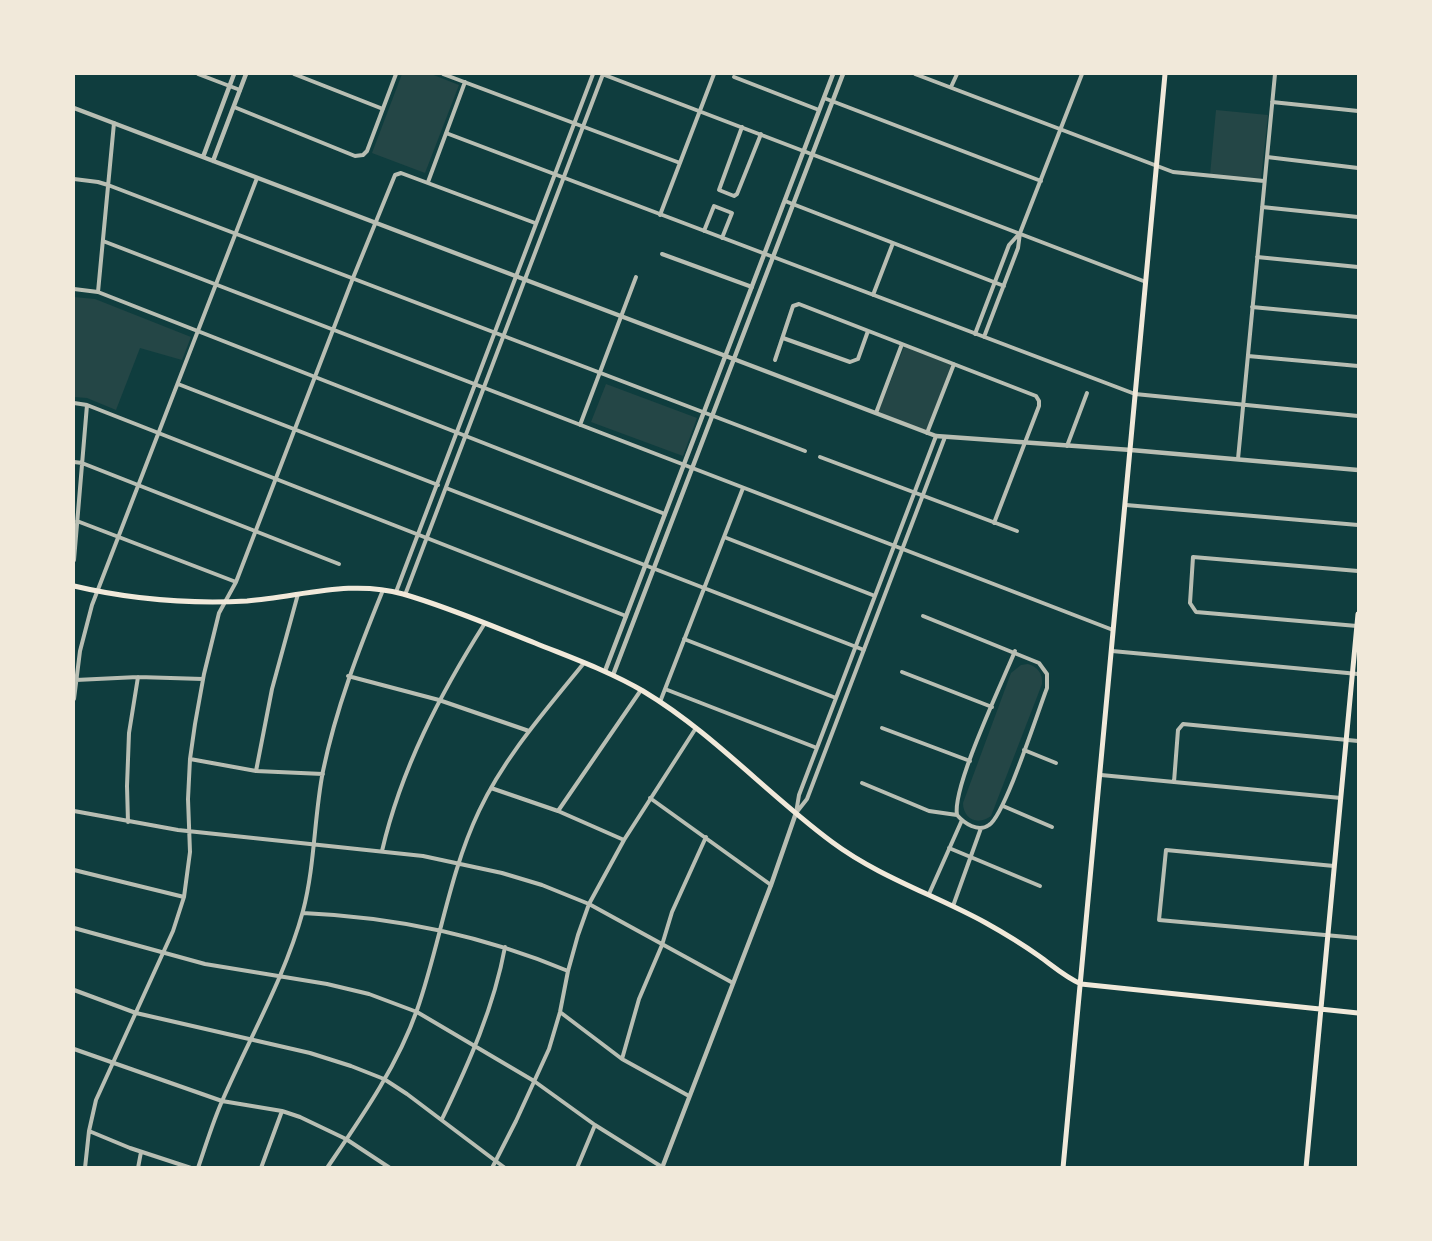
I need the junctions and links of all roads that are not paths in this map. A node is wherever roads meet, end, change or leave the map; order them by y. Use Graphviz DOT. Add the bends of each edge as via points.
graph roads {
  1 [pos="198,74"];
  2 [pos="234,74"];
  3 [pos="246,74"];
  4 [pos="294,74"];
  5 [pos="396,74"];
  6 [pos="443,74"];
  7 [pos="593,74"];
  8 [pos="603,74"];
  9 [pos="714,74"];
  10 [pos="833,74"];
  11 [pos="843,74"];
  12 [pos="915,74"];
  13 [pos="957,74"];
  14 [pos="1082,74"];
  15 [pos="1166,74"];
  16 [pos="1275,74"];
  17 [pos="734,77"];
  18 [pos="465,82"];
  19 [pos="230,86"];
  20 [pos="951,87"];
  21 [pos="240,90"];
  22 [pos="824,98"];
  23 [pos="833,101"];
  24 [pos="1272,102"];
  25 [pos="234,107"];
  26 [pos="74,108"];
  27 [pos="383,109"];
  28 [pos="819,110"];
  29 [pos="699,111"];
  30 [pos="1359,111"];
  31 [pos="574,122"];
  32 [pos="114,123"];
  33 [pos="583,126"];
  34 [pos="742,127"];
  35 [pos="1061,129"];
  36 [pos="446,133"];
  37 [pos="761,134"];
  38 [pos="804,151"];
  39 [pos="813,154"];
  40 [pos="203,157"];
  41 [pos="1267,157"];
  42 [pos="213,161"];
  43 [pos="680,164"];
  44 [pos="1157,166"];
  45 [pos="1359,168"];
  46 [pos="554,175"];
  47 [pos="257,178"];
  48 [pos="563,178"];
  49 [pos="74,179"];
  50 [pos="1041,181"];
  51 [pos="1264,181"];
  52 [pos="428,182"];
  53 [pos="108,185"];
  54 [pos="785,201"];
  55 [pos="794,204"];
  56 [pos="1262,207"];
  57 [pos="660,214"];
  58 [pos="1359,217"];
  59 [pos="376,223"];
  60 [pos="536,224"];
  61 [pos="704,231"];
  62 [pos="1020,233"];
  63 [pos="235,234"];
  64 [pos="722,238"];
  65 [pos="103,241"];
  66 [pos="893,243"];
  67 [pos="662,254"];
  68 [pos="764,254"];
  69 [pos="1257,257"];
  70 [pos="774,258"];
  71 [pos="1359,267"];
  72 [pos="516,276"];
  73 [pos="636,277"];
  74 [pos="353,278"];
  75 [pos="525,279"];
  76 [pos="995,282"];
  77 [pos="1146,282"];
  78 [pos="216,284"];
  79 [pos="1004,286"];
  80 [pos="752,287"];
  81 [pos="74,289"];
  82 [pos="98,292"];
  83 [pos="873,296"];
  84 [pos="1252,307"];
  85 [pos="621,315"];
  86 [pos="1359,317"];
  87 [pos="333,330"];
  88 [pos="868,331"];
  89 [pos="197,332"];
  90 [pos="494,333"];
  91 [pos="975,334"];
  92 [pos="504,337"];
  93 [pos="984,337"];
  94 [pos="783,338"];
  95 [pos="902,344"];
  96 [pos="726,356"];
  97 [pos="1248,356"];
  98 [pos="734,359"];
  99 [pos="775,360"];
  100 [pos="954,364"];
  101 [pos="1359,366"];
  102 [pos="599,373"];
  103 [pos="315,378"];
  104 [pos="177,384"];
  105 [pos="476,385"];
  106 [pos="484,388"];
  107 [pos="1087,393"];
  108 [pos="1136,394"];
  109 [pos="74,403"];
  110 [pos="1243,404"];
  111 [pos="87,405"];
  112 [pos="704,413"];
  113 [pos="876,414"];
  114 [pos="713,416"];
  115 [pos="1359,416"];
  116 [pos="580,425"];
  117 [pos="295,430"];
  118 [pos="159,433"];
  119 [pos="927,433"];
  120 [pos="458,434"];
  121 [pos="465,436"];
  122 [pos="936,436"];
  123 [pos="945,438"];
  124 [pos="1024,443"];
  125 [pos="1067,446"];
  126 [pos="1131,450"];
  127 [pos="805,451"];
  128 [pos="820,457"];
  129 [pos="1238,459"];
  130 [pos="74,462"];
  131 [pos="82,463"];
  132 [pos="684,465"];
  133 [pos="693,468"];
  134 [pos="1359,470"];
  135 [pos="276,479"];
  136 [pos="139,485"];
  137 [pos="438,485"];
  138 [pos="446,488"];
  139 [pos="743,488"];
  140 [pos="914,493"];
  141 [pos="923,496"];
  142 [pos="1126,505"];
  143 [pos="665,514"];
  144 [pos="77,521"];
  145 [pos="994,523"];
  146 [pos="1359,525"];
  147 [pos="1017,531"];
  148 [pos="256,532"];
  149 [pos="418,535"];
  150 [pos="119,537"];
  151 [pos="724,537"];
  152 [pos="427,538"];
  153 [pos="894,546"];
  154 [pos="902,549"];
  155 [pos="74,560"];
  156 [pos="339,564"];
  157 [pos="645,565"];
  158 [pos="654,569"];
  159 [pos="1359,571"];
  160 [pos="236,582"];
  161 [pos="74,586"];
  162 [pos="704,588"];
  163 [pos="383,590"];
  164 [pos="98,592"];
  165 [pos="396,592"];
  166 [pos="298,594"];
  167 [pos="405,595"];
  168 [pos="875,596"];
  169 [pos="226,601"];
  170 [pos="1359,614"];
  171 [pos="626,616"];
  172 [pos="923,616"];
  173 [pos="485,623"];
  174 [pos="1357,626"];
  175 [pos="1114,631"];
  176 [pos="684,639"];
  177 [pos="855,647"];
  178 [pos="864,650"];
  179 [pos="1015,651"];
  180 [pos="1112,651"];
  181 [pos="584,663"];
  182 [pos="605,671"];
  183 [pos="902,672"];
  184 [pos="1356,674"];
  185 [pos="613,675"];
  186 [pos="348,676"];
  187 [pos="138,677"];
  188 [pos="203,679"];
  189 [pos="76,680"];
  190 [pos="665,689"];
  191 [pos="641,690"];
  192 [pos="836,698"];
  193 [pos="74,699"];
  194 [pos="439,700"];
  195 [pos="660,702"];
  196 [pos="992,707"];
  197 [pos="696,728"];
  198 [pos="882,728"];
  199 [pos="530,731"];
  200 [pos="1347,739"];
  201 [pos="1359,741"];
  202 [pos="817,748"];
  203 [pos="1024,750"];
  204 [pos="190,759"];
  205 [pos="970,761"];
  206 [pos="1056,763"];
  207 [pos="256,771"];
  208 [pos="323,774"];
  209 [pos="1101,775"];
  210 [pos="1174,782"];
  211 [pos="862,783"];
  212 [pos="491,788"];
  213 [pos="650,798"];
  214 [pos="1341,798"];
  215 [pos="1003,806"];
  216 [pos="74,811"];
  217 [pos="558,812"];
  218 [pos="796,813"];
  219 [pos="957,815"];
  220 [pos="962,820"];
  221 [pos="128,822"];
  222 [pos="1052,827"];
  223 [pos="981,828"];
  224 [pos="188,830"];
  225 [pos="706,837"];
  226 [pos="624,840"];
  227 [pos="314,845"];
  228 [pos="949,848"];
  229 [pos="382,851"];
  230 [pos="971,857"];
  231 [pos="457,863"];
  232 [pos="1335,866"];
  233 [pos="74,870"];
  234 [pos="771,885"];
  235 [pos="1040,886"];
  236 [pos="928,894"];
  237 [pos="184,897"];
  238 [pos="589,904"];
  239 [pos="953,906"];
  240 [pos="303,913"];
  241 [pos="74,928"];
  242 [pos="441,929"];
  243 [pos="1328,935"];
  244 [pos="1359,938"];
  245 [pos="662,945"];
  246 [pos="505,947"];
  247 [pos="163,953"];
  248 [pos="568,971"];
  249 [pos="280,977"];
  250 [pos="733,983"];
  251 [pos="1081,984"];
  252 [pos="74,990"];
  253 [pos="1321,1010"];
  254 [pos="417,1012"];
  255 [pos="560,1012"];
  256 [pos="136,1013"];
  257 [pos="1359,1013"];
  258 [pos="251,1039"];
  259 [pos="474,1045"];
  260 [pos="74,1049"];
  261 [pos="622,1059"];
  262 [pos="112,1063"];
  263 [pos="384,1079"];
  264 [pos="534,1081"];
  265 [pos="690,1096"];
  266 [pos="222,1101"];
  267 [pos="282,1111"];
  268 [pos="442,1119"];
  269 [pos="595,1125"];
  270 [pos="89,1131"];
  271 [pos="346,1139"];
  272 [pos="141,1152"];
  273 [pos="496,1160"];
  274 [pos="85,1167"];
  275 [pos="138,1167"];
  276 [pos="190,1167"];
  277 [pos="198,1167"];
  278 [pos="261,1167"];
  279 [pos="327,1167"];
  280 [pos="390,1167"];
  281 [pos="492,1167"];
  282 [pos="505,1167"];
  283 [pos="577,1167"];
  284 [pos="662,1167"];
  285 [pos="1063,1167"];
  286 [pos="1306,1167"];
  1 -- 19 [label="street"];
  2 -- 19 [label="street"];
  3 -- 21 [label="street"];
  4 -- 27 [label="street"];
  5 -- 27 [label="street"];
  6 -- 18 [label="street"];
  7 -- 31 [label="street"];
  8 -- 29 [label="street"];
  8 -- 33 [label="street"];
  9 -- 29 [label="street"];
  10 -- 22 [label="street"];
  11 -- 23 [label="street"];
  12 -- 20 [label="street"];
  13 -- 20 [label="street"];
  14 -- 35 [label="street"];
  15 -- 44 [label="main road"];
  16 -- 24 [label="street"];
  17 -- 28 [label="street"];
  18 -- 31 [label="street"];
  18 -- 36 [label="street"];
  19 -- 21 [label="street"];
  19 -- 40 [label="street"];
  20 -- 35 [label="street"];
  21 -- 25 [label="street"];
  22 -- 23 [label="street"];
  22 -- 28 [label="street"];
  23 -- 39 [label="street"];
  23 -- 50 [label="street"];
  24 -- 30 [label="street"];
  24 -- 41 [label="street"];
  25 -- 27 [label="street" via="355,156 367,152"];
  25 -- 42 [label="street"];
  26 -- 32 [label="street"];
  28 -- 38 [label="street"];
  29 -- 34 [label="street"];
  29 -- 43 [label="street"];
  31 -- 33 [label="street"];
  31 -- 46 [label="street"];
  32 -- 40 [label="street"];
  32 -- 53 [label="street"];
  33 -- 43 [label="street"];
  33 -- 48 [label="street"];
  34 -- 37 [label="street"];
  34 -- 37 [label="street" via="719,190 736,196"];
  35 -- 44 [label="street"];
  35 -- 50 [label="street"];
  36 -- 46 [label="street"];
  36 -- 52 [label="street"];
  37 -- 38 [label="street"];
  38 -- 39 [label="street"];
  38 -- 54 [label="street"];
  39 -- 55 [label="street"];
  39 -- 62 [label="street"];
  40 -- 42 [label="street"];
  41 -- 45 [label="street"];
  41 -- 51 [label="street"];
  42 -- 47 [label="street"];
  43 -- 57 [label="street"];
  44 -- 51 [label="street" via="1173,172"];
  44 -- 77 [label="main road"];
  46 -- 48 [label="street"];
  46 -- 60 [label="street"];
  47 -- 59 [label="street"];
  47 -- 63 [label="street"];
  48 -- 57 [label="street"];
  48 -- 75 [label="street"];
  49 -- 53 [label="street"];
  50 -- 62 [label="street"];
  51 -- 56 [label="street"];
  52 -- 59 [label="street" via="398,173"];
  52 -- 60 [label="street"];
  53 -- 63 [label="street"];
  53 -- 65 [label="street"];
  54 -- 55 [label="street"];
  54 -- 68 [label="street"];
  55 -- 66 [label="street"];
  55 -- 70 [label="street"];
  56 -- 58 [label="street"];
  56 -- 69 [label="street"];
  57 -- 61 [label="street"];
  59 -- 72 [label="street"];
  59 -- 74 [label="street"];
  60 -- 72 [label="street"];
  61 -- 64 [label="street"];
  61 -- 64 [label="street" via="714,206 732,213"];
  62 -- 76 [label="street" via="1009,245"];
  62 -- 77 [label="street"];
  62 -- 79 [label="street"];
  63 -- 74 [label="street"];
  63 -- 78 [label="street"];
  64 -- 68 [label="street"];
  65 -- 78 [label="street"];
  65 -- 82 [label="street"];
  66 -- 76 [label="street"];
  66 -- 83 [label="street"];
  67 -- 80 [label="street"];
  68 -- 70 [label="street"];
  68 -- 80 [label="street"];
  69 -- 71 [label="street"];
  69 -- 84 [label="street"];
  70 -- 83 [label="street"];
  70 -- 98 [label="street"];
  72 -- 75 [label="street"];
  72 -- 90 [label="street"];
  73 -- 85 [label="street"];
  74 -- 87 [label="street"];
  74 -- 90 [label="street"];
  75 -- 85 [label="street"];
  75 -- 92 [label="street"];
  76 -- 79 [label="street"];
  76 -- 91 [label="street"];
  77 -- 108 [label="main road"];
  78 -- 87 [label="street"];
  78 -- 89 [label="street"];
  79 -- 93 [label="street"];
  80 -- 96 [label="street"];
  81 -- 82 [label="street"];
  82 -- 89 [label="street"];
  83 -- 91 [label="street"];
  84 -- 86 [label="street"];
  84 -- 97 [label="street"];
  85 -- 96 [label="street"];
  85 -- 102 [label="street"];
  87 -- 103 [label="street"];
  87 -- 105 [label="street"];
  88 -- 94 [label="street" via="858,359 850,362"];
  88 -- 94 [label="street" via="799,304 793,306"];
  88 -- 95 [label="street"];
  89 -- 103 [label="street"];
  89 -- 104 [label="street"];
  90 -- 92 [label="street"];
  90 -- 105 [label="street"];
  91 -- 93 [label="street"];
  92 -- 102 [label="street"];
  92 -- 106 [label="street"];
  93 -- 108 [label="street"];
  94 -- 99 [label="street"];
  95 -- 100 [label="street"];
  95 -- 113 [label="street"];
  96 -- 98 [label="street"];
  96 -- 112 [label="street"];
  97 -- 101 [label="street"];
  97 -- 110 [label="street"];
  98 -- 113 [label="street"];
  98 -- 114 [label="street"];
  100 -- 119 [label="street"];
  100 -- 124 [label="street" via="1036,396 1039,406"];
  102 -- 112 [label="street"];
  102 -- 116 [label="street"];
  103 -- 117 [label="street"];
  103 -- 120 [label="street"];
  104 -- 117 [label="street"];
  104 -- 118 [label="street"];
  105 -- 106 [label="street"];
  105 -- 120 [label="street"];
  106 -- 116 [label="street"];
  106 -- 121 [label="street"];
  107 -- 125 [label="street"];
  108 -- 110 [label="street"];
  108 -- 126 [label="main road"];
  109 -- 111 [label="street"];
  110 -- 115 [label="street"];
  110 -- 129 [label="street"];
  111 -- 118 [label="street"];
  111 -- 131 [label="street"];
  112 -- 114 [label="street"];
  112 -- 132 [label="street"];
  113 -- 119 [label="street"];
  114 -- 127 [label="street"];
  114 -- 133 [label="street"];
  116 -- 132 [label="street"];
  117 -- 135 [label="street"];
  117 -- 137 [label="street"];
  118 -- 135 [label="street"];
  118 -- 136 [label="street"];
  119 -- 122 [label="street"];
  120 -- 121 [label="street"];
  120 -- 137 [label="street"];
  121 -- 138 [label="street"];
  121 -- 143 [label="street"];
  122 -- 123 [label="street"];
  122 -- 140 [label="street"];
  123 -- 124 [label="street"];
  123 -- 141 [label="street"];
  124 -- 125 [label="street"];
  124 -- 145 [label="street"];
  125 -- 126 [label="street"];
  126 -- 129 [label="street"];
  126 -- 142 [label="main road"];
  128 -- 140 [label="street"];
  129 -- 134 [label="street"];
  130 -- 131 [label="street"];
  131 -- 136 [label="street"];
  131 -- 144 [label="street"];
  132 -- 133 [label="street"];
  132 -- 143 [label="street"];
  133 -- 139 [label="street"];
  133 -- 158 [label="street"];
  135 -- 148 [label="street"];
  135 -- 149 [label="street"];
  136 -- 148 [label="street"];
  136 -- 150 [label="street"];
  137 -- 149 [label="street"];
  138 -- 152 [label="street"];
  138 -- 157 [label="street"];
  139 -- 151 [label="street"];
  139 -- 153 [label="street"];
  140 -- 141 [label="street"];
  140 -- 153 [label="street"];
  141 -- 145 [label="street"];
  141 -- 154 [label="street"];
  142 -- 146 [label="street"];
  142 -- 175 [label="main road"];
  143 -- 157 [label="street"];
  144 -- 150 [label="street"];
  144 -- 155 [label="street"];
  145 -- 147 [label="street"];
  148 -- 156 [label="street"];
  148 -- 160 [label="street"];
  149 -- 152 [label="street"];
  149 -- 165 [label="street"];
  150 -- 160 [label="street"];
  150 -- 164 [label="street"];
  151 -- 162 [label="street"];
  151 -- 168 [label="street"];
  152 -- 167 [label="street"];
  152 -- 171 [label="street"];
  153 -- 154 [label="street"];
  153 -- 168 [label="street"];
  154 -- 175 [label="street"];
  154 -- 178 [label="street"];
  157 -- 158 [label="street"];
  157 -- 171 [label="street"];
  158 -- 162 [label="street"];
  158 -- 185 [label="street"];
  159 -- 174 [label="street" via="1193,557 1190,603 1196,612"];
  160 -- 169 [label="street"];
  161 -- 164 [label="main road"];
  162 -- 176 [label="street"];
  162 -- 177 [label="street"];
  163 -- 165 [label="main road"];
  163 -- 166 [label="main road" via="350,587"];
  163 -- 186 [label="street"];
  164 -- 169 [label="main road"];
  164 -- 189 [label="street" via="80,651"];
  165 -- 167 [label="main road"];
  166 -- 169 [label="main road"];
  166 -- 207 [label="street" via="272,690"];
  167 -- 173 [label="main road"];
  168 -- 177 [label="street"];
  169 -- 188 [label="street" via="219,613"];
  170 -- 174 [label="main road"];
  171 -- 182 [label="street"];
  172 -- 179 [label="street"];
  173 -- 181 [label="main road"];
  173 -- 194 [label="street"];
  174 -- 184 [label="main road"];
  175 -- 180 [label="main road"];
  176 -- 190 [label="street"];
  176 -- 192 [label="street"];
  177 -- 178 [label="street"];
  177 -- 192 [label="street"];
  178 -- 218 [label="street" via="807,799"];
  179 -- 196 [label="street"];
  179 -- 203 [label="street" via="1039,663 1048,680"];
  180 -- 184 [label="street"];
  180 -- 209 [label="main road"];
  181 -- 182 [label="main road"];
  181 -- 199 [label="street"];
  182 -- 185 [label="main road"];
  183 -- 196 [label="street"];
  184 -- 200 [label="main road"];
  185 -- 191 [label="main road"];
  186 -- 194 [label="street"];
  186 -- 208 [label="street"];
  187 -- 188 [label="street"];
  187 -- 189 [label="street"];
  187 -- 221 [label="street" via="129,733"];
  188 -- 204 [label="street"];
  189 -- 193 [label="street"];
  190 -- 195 [label="street"];
  190 -- 202 [label="street"];
  191 -- 195 [label="main road"];
  191 -- 217 [label="street"];
  192 -- 202 [label="street"];
  194 -- 199 [label="street"];
  194 -- 229 [label="street" via="396,799"];
  195 -- 197 [label="main road"];
  196 -- 205 [label="street"];
  197 -- 213 [label="street"];
  197 -- 218 [label="main road"];
  198 -- 205 [label="street"];
  199 -- 212 [label="street"];
  200 -- 201 [label="street"];
  200 -- 210 [label="street" via="1183,724 1178,730"];
  200 -- 214 [label="main road"];
  202 -- 218 [label="street"];
  203 -- 206 [label="street"];
  203 -- 215 [label="street"];
  204 -- 207 [label="street"];
  204 -- 224 [label="street"];
  205 -- 219 [label="street" via="957,800"];
  207 -- 208 [label="street"];
  208 -- 227 [label="street"];
  209 -- 210 [label="street"];
  209 -- 251 [label="main road"];
  210 -- 214 [label="street"];
  211 -- 219 [label="street" via="929,811"];
  212 -- 217 [label="street"];
  212 -- 231 [label="street"];
  213 -- 225 [label="street"];
  213 -- 226 [label="street"];
  214 -- 232 [label="main road"];
  215 -- 222 [label="street"];
  215 -- 223 [label="street" via="991,824"];
  216 -- 221 [label="street"];
  217 -- 226 [label="street"];
  218 -- 234 [label="street"];
  218 -- 236 [label="main road" via="857,860"];
  219 -- 220 [label="street"];
  220 -- 223 [label="street"];
  220 -- 228 [label="street"];
  221 -- 224 [label="street"];
  223 -- 230 [label="street"];
  224 -- 227 [label="street"];
  224 -- 237 [label="street" via="190,852"];
  225 -- 234 [label="street"];
  225 -- 245 [label="street" via="672,912"];
  226 -- 238 [label="street"];
  227 -- 229 [label="street"];
  227 -- 240 [label="street"];
  228 -- 230 [label="street"];
  228 -- 236 [label="street"];
  229 -- 231 [label="street"];
  230 -- 235 [label="street"];
  230 -- 239 [label="street"];
  231 -- 238 [label="street" via="522,879"];
  231 -- 242 [label="street"];
  232 -- 243 [label="main road"];
  232 -- 243 [label="street" via="1166,850 1164,862 1159,920"];
  233 -- 237 [label="street"];
  234 -- 250 [label="street"];
  236 -- 239 [label="main road"];
  237 -- 247 [label="street"];
  238 -- 245 [label="street"];
  238 -- 248 [label="street"];
  239 -- 251 [label="main road" via="1016,940"];
  240 -- 242 [label="street" via="372,917"];
  240 -- 249 [label="street"];
  241 -- 247 [label="street"];
  242 -- 246 [label="street"];
  242 -- 254 [label="street"];
  243 -- 244 [label="street"];
  243 -- 253 [label="main road"];
  245 -- 250 [label="street"];
  245 -- 261 [label="street" via="639,999"];
  246 -- 248 [label="street"];
  246 -- 259 [label="street" via="494,996"];
  247 -- 249 [label="street"];
  247 -- 256 [label="street"];
  248 -- 255 [label="street"];
  249 -- 254 [label="street" via="369,994"];
  249 -- 258 [label="street"];
  250 -- 265 [label="street"];
  251 -- 253 [label="main road"];
  251 -- 285 [label="main road"];
  252 -- 256 [label="street"];
  253 -- 257 [label="main road"];
  253 -- 286 [label="main road"];
  254 -- 259 [label="street"];
  254 -- 263 [label="street"];
  255 -- 261 [label="street"];
  255 -- 264 [label="street"];
  256 -- 258 [label="street"];
  256 -- 262 [label="street"];
  258 -- 263 [label="street" via="351,1065"];
  258 -- 266 [label="street"];
  259 -- 264 [label="street"];
  259 -- 268 [label="street"];
  260 -- 262 [label="street"];
  261 -- 265 [label="street"];
  262 -- 266 [label="street"];
  262 -- 270 [label="street" via="96,1100"];
  263 -- 268 [label="street"];
  263 -- 271 [label="street"];
  264 -- 269 [label="street"];
  264 -- 273 [label="street"];
  265 -- 284 [label="street"];
  266 -- 267 [label="street"];
  266 -- 277 [label="street"];
  267 -- 271 [label="street"];
  267 -- 278 [label="street"];
  268 -- 273 [label="street"];
  269 -- 283 [label="street"];
  269 -- 284 [label="street"];
  270 -- 272 [label="street"];
  270 -- 274 [label="street"];
  271 -- 279 [label="street"];
  271 -- 280 [label="street"];
  272 -- 275 [label="street"];
  272 -- 276 [label="street"];
  273 -- 281 [label="street"];
  273 -- 282 [label="street"];
}
